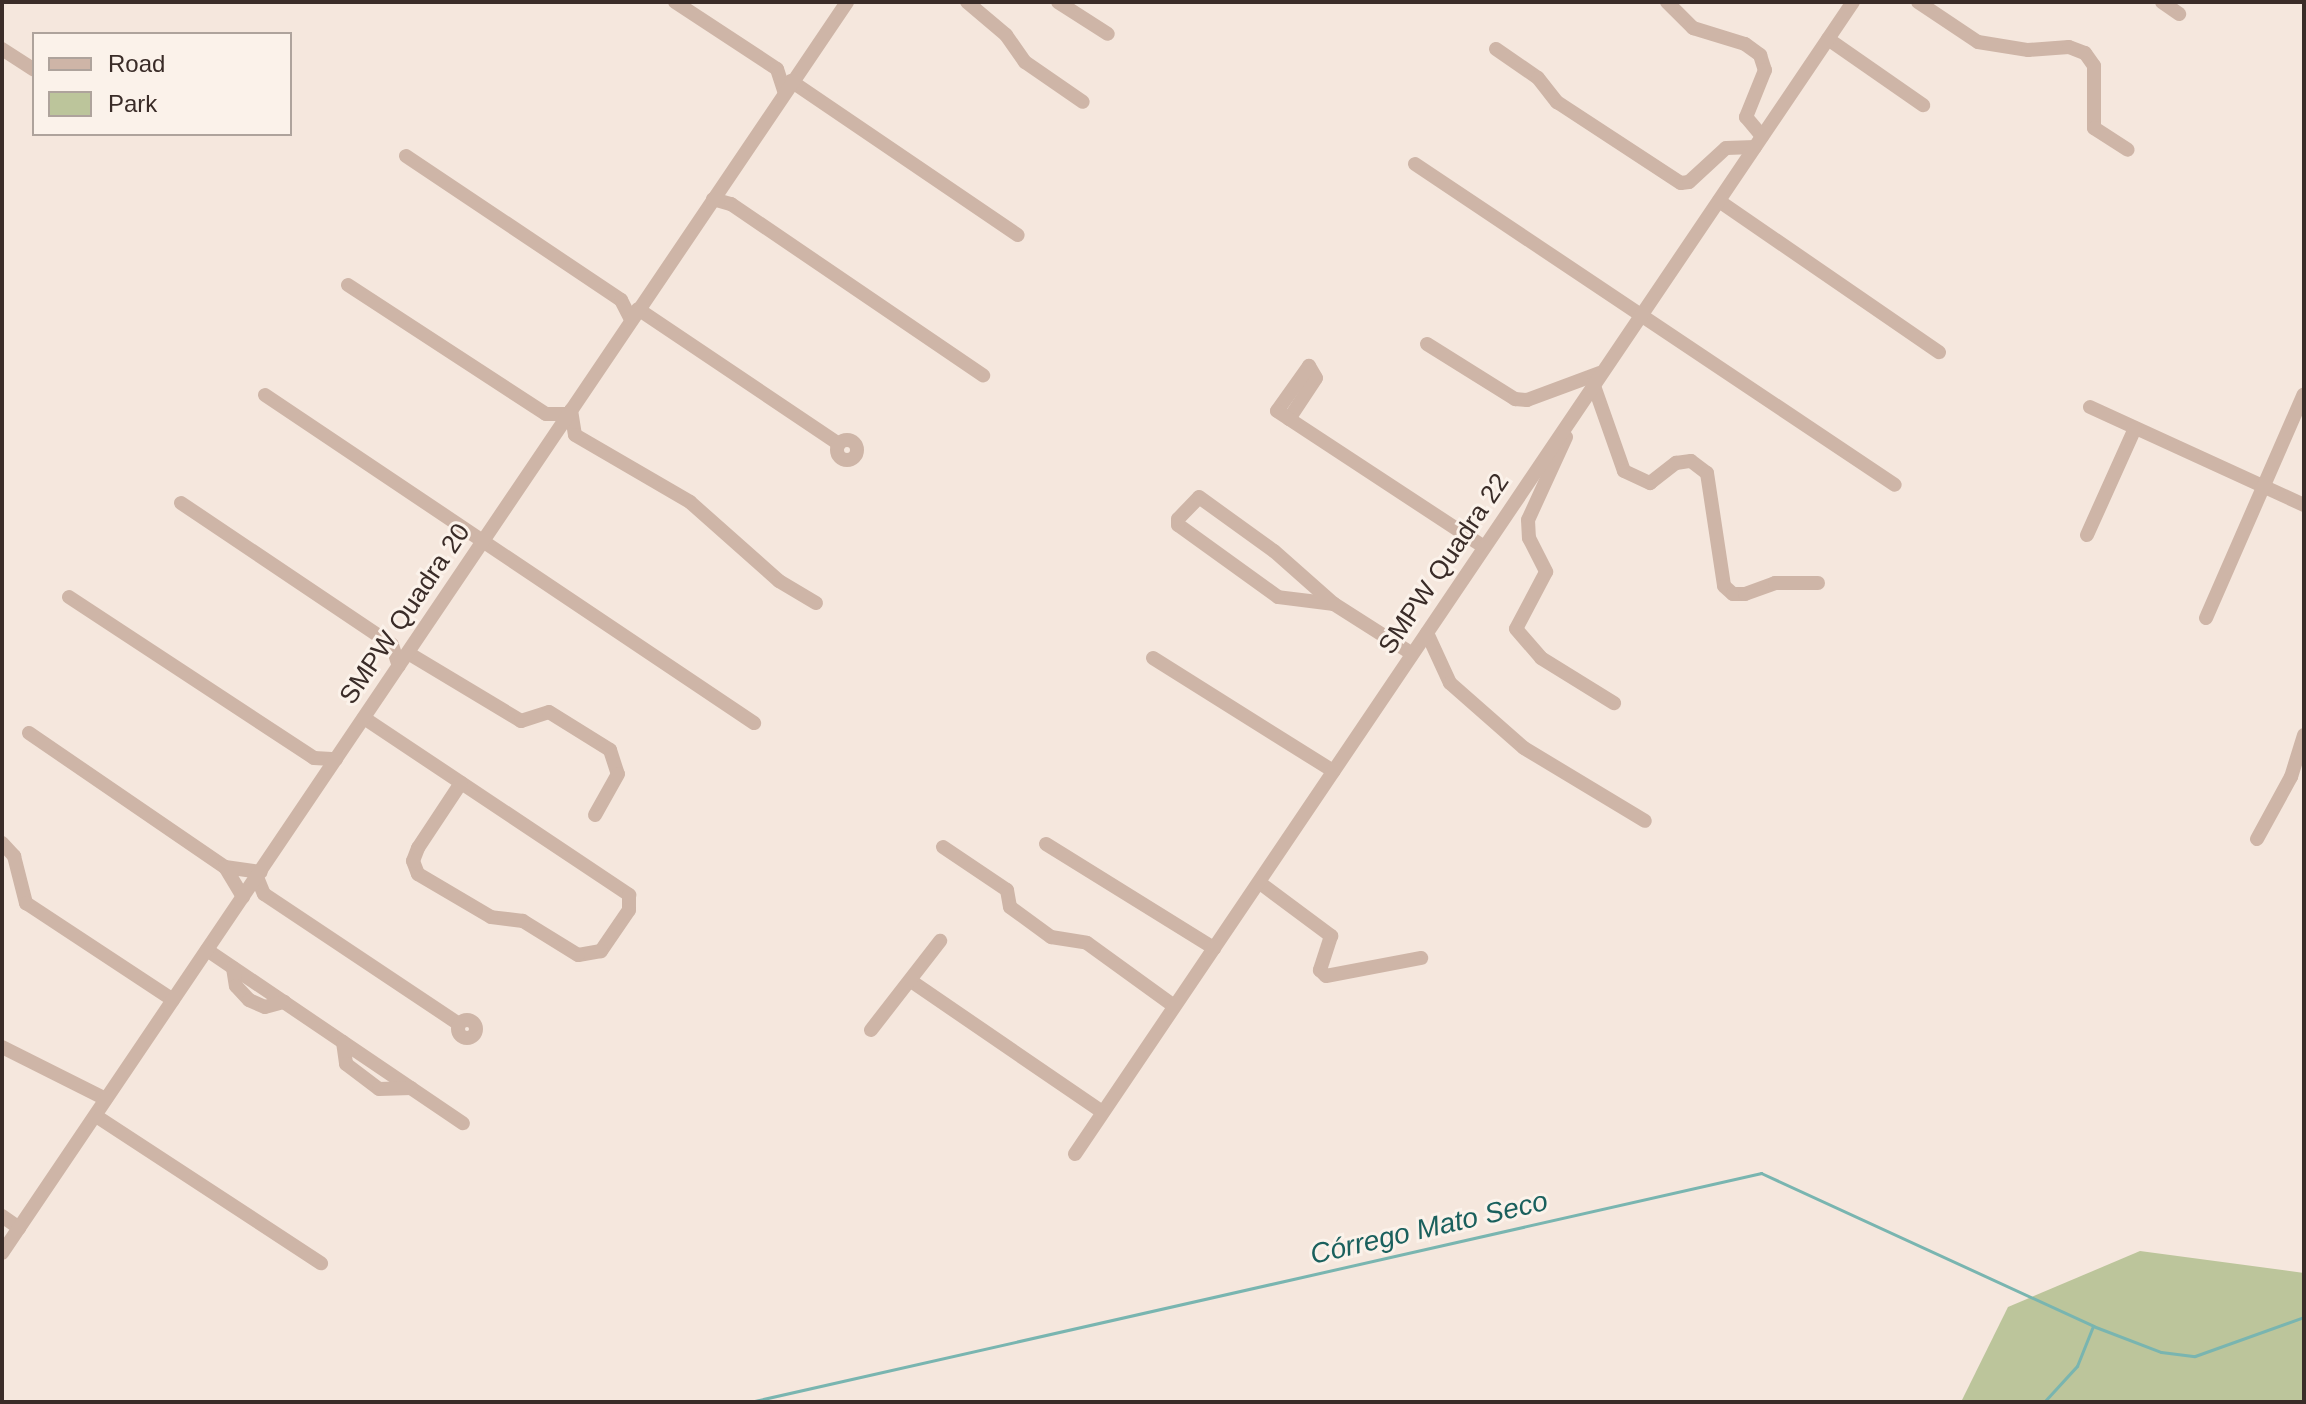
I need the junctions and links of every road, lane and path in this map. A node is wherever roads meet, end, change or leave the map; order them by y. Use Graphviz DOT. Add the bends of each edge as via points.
graph roads {
  1 [pos="675,2"];
  2 [pos="847,2"];
  3 [pos="967,2"];
  4 [pos="1058,2"];
  5 [pos="1667,2"];
  6 [pos="1853,2"];
  7 [pos="1918,2"];
  8 [pos="2162,2"];
  9 [pos="2179,14"];
  10 [pos="1108,34"];
  11 [pos="1828,39"];
  12 [pos="2,49"];
  13 [pos="1496,49"];
  14 [pos="803,63"];
  15 [pos="32,69"];
  16 [pos="777,69"];
  17 [pos="787,86"];
  18 [pos="1083,102"];
  19 [pos="1923,105"];
  20 [pos="1758,142"];
  21 [pos="2128,150"];
  22 [pos="406,156"];
  23 [pos="1415,164"];
  24 [pos="723,185"];
  25 [pos="713,199"];
  26 [pos="1719,201"];
  27 [pos="731,204"];
  28 [pos="1018,235"];
  29 [pos="348,285"];
  30 [pos="621,300"];
  31 [pos="638,309"];
  32 [pos="1639,318"];
  33 [pos="1427,344"];
  34 [pos="1939,352"];
  35 [pos="983,375"];
  36 [pos="1597,378"];
  37 [pos="2304,394"];
  38 [pos="265,395"];
  39 [pos="2090,407"];
  40 [pos="570,412"];
  41 [pos="1293,413"];
  42 [pos="546,414"];
  43 [pos="1569,425"];
  44 [pos="2135,428"];
  45 [pos="575,435"];
  46 [pos="553,436"];
  47 [pos="839,444"];
  48 [pos="1895,485"];
  49 [pos="2262,485"];
  50 [pos="181,503"];
  51 [pos="2304,505"];
  52 [pos="2087,535"];
  53 [pos="484,540"];
  54 [pos="1484,547"];
  55 [pos="1818,583"];
  56 [pos="69,597"];
  57 [pos="816,603"];
  58 [pos="1334,604"];
  59 [pos="2206,618"];
  60 [pos="1427,633"];
  61 [pos="1411,653"];
  62 [pos="407,654"];
  63 [pos="1153,658"];
  64 [pos="1614,703"];
  65 [pos="364,718"];
  66 [pos="754,723"];
  67 [pos="29,733"];
  68 [pos="2304,735"];
  69 [pos="314,758"];
  70 [pos="336,759"];
  71 [pos="1333,771"];
  72 [pos="322,780"];
  73 [pos="461,783"];
  74 [pos="595,815"];
  75 [pos="1645,821"];
  76 [pos="2257,839"];
  77 [pos="2,843"];
  78 [pos="1046,844"];
  79 [pos="943,847"];
  80 [pos="225,867"];
  81 [pos="254,873"];
  82 [pos="1260,883"];
  83 [pos="241,891"];
  84 [pos="264,894"];
  85 [pos="940,941"];
  86 [pos="1214,948"];
  87 [pos="207,950"];
  88 [pos="1421,958"];
  89 [pos="911,981"];
  90 [pos="173,1000"];
  91 [pos="1174,1006"];
  92 [pos="459,1024"];
  93 [pos="871,1030"];
  94 [pos="2,1047"];
  95 [pos="106,1099"];
  96 [pos="1102,1112"];
  97 [pos="96,1116"];
  98 [pos="463,1123"];
  99 [pos="1075,1154"];
  100 [pos="2,1216"];
  101 [pos="19,1228"];
  102 [pos="2,1253"];
  103 [pos="321,1263"];
  1 -- 16 [label="street"];
  2 -- 14 [label="street, SMPW Quadra 20"];
  3 -- 18 [label="street" via="1006,35 1025,62"];
  4 -- 10 [label="street"];
  5 -- 20 [label="street" via="1693,28 1745,44 1760,55 1765,70 1746,117"];
  6 -- 11 [label="street, SMPW Quadra 22"];
  7 -- 21 [label="street" via="1978,42 2028,50 2069,47 2085,53 2094,66 2094,128"];
  8 -- 9 [label="street"];
  11 -- 19 [label="street"];
  11 -- 20 [label="street, SMPW Quadra 22"];
  12 -- 15 [label="street"];
  13 -- 20 [label="street" via="1538,78 1557,102 1678,182 1689,182 1726,148"];
  14 -- 16 [label="street"];
  14 -- 17 [label="street, SMPW Quadra 20"];
  16 -- 17 [label="street"];
  17 -- 24 [label="street, SMPW Quadra 20"];
  17 -- 28 [label="street"];
  20 -- 26 [label="street, SMPW Quadra 22"];
  22 -- 30 [label="street"];
  23 -- 32 [label="street"];
  24 -- 25 [label="street, SMPW Quadra 20"];
  24 -- 27 [label="street"];
  25 -- 27 [label="street"];
  25 -- 31 [label="street, SMPW Quadra 20"];
  26 -- 32 [label="street, SMPW Quadra 22"];
  26 -- 34 [label="street"];
  27 -- 35 [label="street"];
  29 -- 42 [label="street"];
  30 -- 31 [label="street"];
  30 -- 31 [label="street"];
  31 -- 40 [label="street, SMPW Quadra 20"];
  31 -- 47 [label="street"];
  32 -- 36 [label="street, SMPW Quadra 22"];
  32 -- 48 [label="street"];
  33 -- 36 [label="street" via="1515,399"];
  36 -- 43 [label="street, SMPW Quadra 22"];
  36 -- 55 [label="street" via="1624,471 1650,483 1676,463 1691,461 1707,473 1724,586 1745,594 1775,583"];
  37 -- 49 [label="street"];
  38 -- 53 [label="street"];
  39 -- 44 [label="street"];
  40 -- 42 [label="street"];
  40 -- 45 [label="street"];
  40 -- 46 [label="street, SMPW Quadra 20"];
  41 -- 41 [label="street" via="1277,411 1309,366 1316,378"];
  41 -- 54 [label="street"];
  42 -- 46 [label="street"];
  43 -- 54 [label="street, SMPW Quadra 22"];
  43 -- 64 [label="street" via="1560,458 1533,500 1529,538 1546,572 1516,629 1541,658"];
  44 -- 49 [label="street"];
  44 -- 52 [label="street"];
  45 -- 46 [label="street"];
  45 -- 57 [label="street" via="690,502 779,581"];
  46 -- 53 [label="street, SMPW Quadra 20"];
  49 -- 51 [label="street"];
  49 -- 59 [label="street"];
  50 -- 62 [label="street"];
  53 -- 62 [label="street, SMPW Quadra 20"];
  53 -- 66 [label="street"];
  54 -- 60 [label="street, SMPW Quadra 22"];
  56 -- 69 [label="street"];
  58 -- 58 [label="street" via="1274,551 1199,497 1178,519 1178,525 1278,597"];
  58 -- 61 [label="street"];
  60 -- 61 [label="street, SMPW Quadra 22"];
  60 -- 75 [label="street" via="1450,683 1524,748"];
  61 -- 71 [label="street, SMPW Quadra 22"];
  62 -- 65 [label="street, SMPW Quadra 20"];
  62 -- 74 [label="street" via="521,721 549,712 610,750 618,774"];
  63 -- 71 [label="street"];
  65 -- 70 [label="street, SMPW Quadra 20"];
  65 -- 73 [label="street"];
  67 -- 80 [label="street"];
  68 -- 76 [label="street" via="2291,777"];
  69 -- 70 [label="street"];
  69 -- 72 [label="street"];
  70 -- 72 [label="street, SMPW Quadra 20"];
  71 -- 82 [label="street, SMPW Quadra 22"];
  72 -- 81 [label="street, SMPW Quadra 20"];
  73 -- 73 [label="street" via="629,895 629,910 601,951 578,955 523,921 491,917 418,874 413,861 418,848"];
  77 -- 90 [label="street" via="14,856 26,903"];
  78 -- 86 [label="street"];
  79 -- 91 [label="street" via="1007,890 1010,907 1051,937 1087,943"];
  80 -- 81 [label="street"];
  80 -- 83 [label="street"];
  81 -- 83 [label="street, SMPW Quadra 20"];
  81 -- 84 [label="street"];
  82 -- 86 [label="street, SMPW Quadra 22"];
  82 -- 88 [label="street" via="1331,936 1320,970 1326,976"];
  83 -- 84 [label="street"];
  83 -- 87 [label="street, SMPW Quadra 20"];
  84 -- 92 [label="street"];
  85 -- 89 [label="street"];
  86 -- 91 [label="street, SMPW Quadra 22"];
  87 -- 90 [label="street, SMPW Quadra 20"];
  87 -- 98 [label="street"];
  89 -- 93 [label="street"];
  89 -- 96 [label="street"];
  90 -- 95 [label="street, SMPW Quadra 20"];
  91 -- 96 [label="street, SMPW Quadra 22"];
  94 -- 95 [label="street"];
  95 -- 97 [label="street, SMPW Quadra 20"];
  96 -- 99 [label="street, SMPW Quadra 22"];
  97 -- 101 [label="street, SMPW Quadra 20"];
  97 -- 103 [label="street"];
  100 -- 101 [label="street"];
  101 -- 102 [label="street, SMPW Quadra 20"];
}
